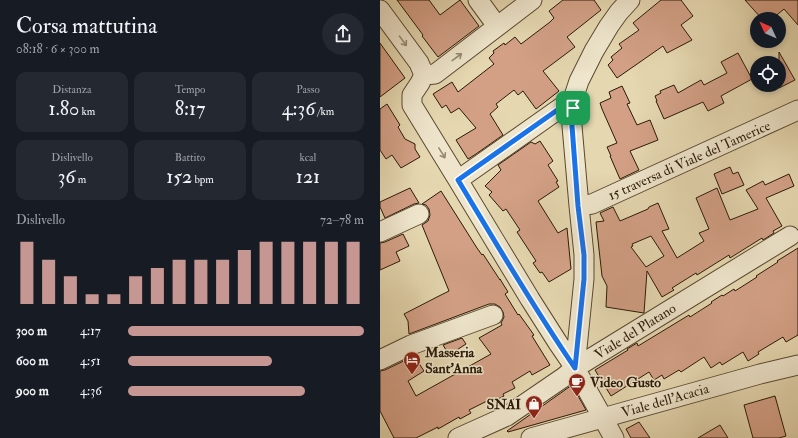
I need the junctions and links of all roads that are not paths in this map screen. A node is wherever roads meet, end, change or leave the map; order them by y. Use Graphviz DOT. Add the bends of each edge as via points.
graph roads {
  1 [pos="478,0"];
  2 [pos="532,0"];
  3 [pos="630,0"];
  4 [pos="380,10"];
  5 [pos="497,26"];
  6 [pos="424,74"];
  7 [pos="573,99"];
  8 [pos="798,110"];
  9 [pos="458,180"];
  10 [pos="578,206"];
  11 [pos="419,214"];
  12 [pos="380,232"];
  13 [pos="790,236"];
  14 [pos="493,315"];
  15 [pos="380,360"];
  16 [pos="798,365"];
  17 [pos="575,368"];
  18 [pos="602,418"];
  19 [pos="458,438"];
  20 [pos="532,438"];
  21 [pos="614,438"];
  1 -- 5 [label="street"];
  2 -- 5 [label="street"];
  3 -- 7 [label="street" via="609,26 594,51"];
  4 -- 6 [label="street, one-way" via="419,63"];
  6 -- 5 [label="street, one-way" via="435,74"];
  6 -- 9 [label="street, one-way" via="412,95 412,105"];
  7 -- 9 [label="street"];
  7 -- 10 [label="street" via="572,126"];
  8 -- 10 [label="street, 15 traversa di Viale del Tamerice" via="592,204"];
  9 -- 17 [label="street"];
  10 -- 17 [label="street" via="584,279"];
  11 -- 12 [label="street"];
  13 -- 17 [label="street, Viale del Platano"];
  14 -- 15 [label="street" via="411,345"];
  16 -- 18 [label="street, Viale dell'Acacia"];
  17 -- 18 [label="street"];
  17 -- 19 [label="street, Viale del Platano" via="507,416"];
  18 -- 20 [label="street, Viale dell'Acacia"];
  18 -- 21 [label="street"];
}
